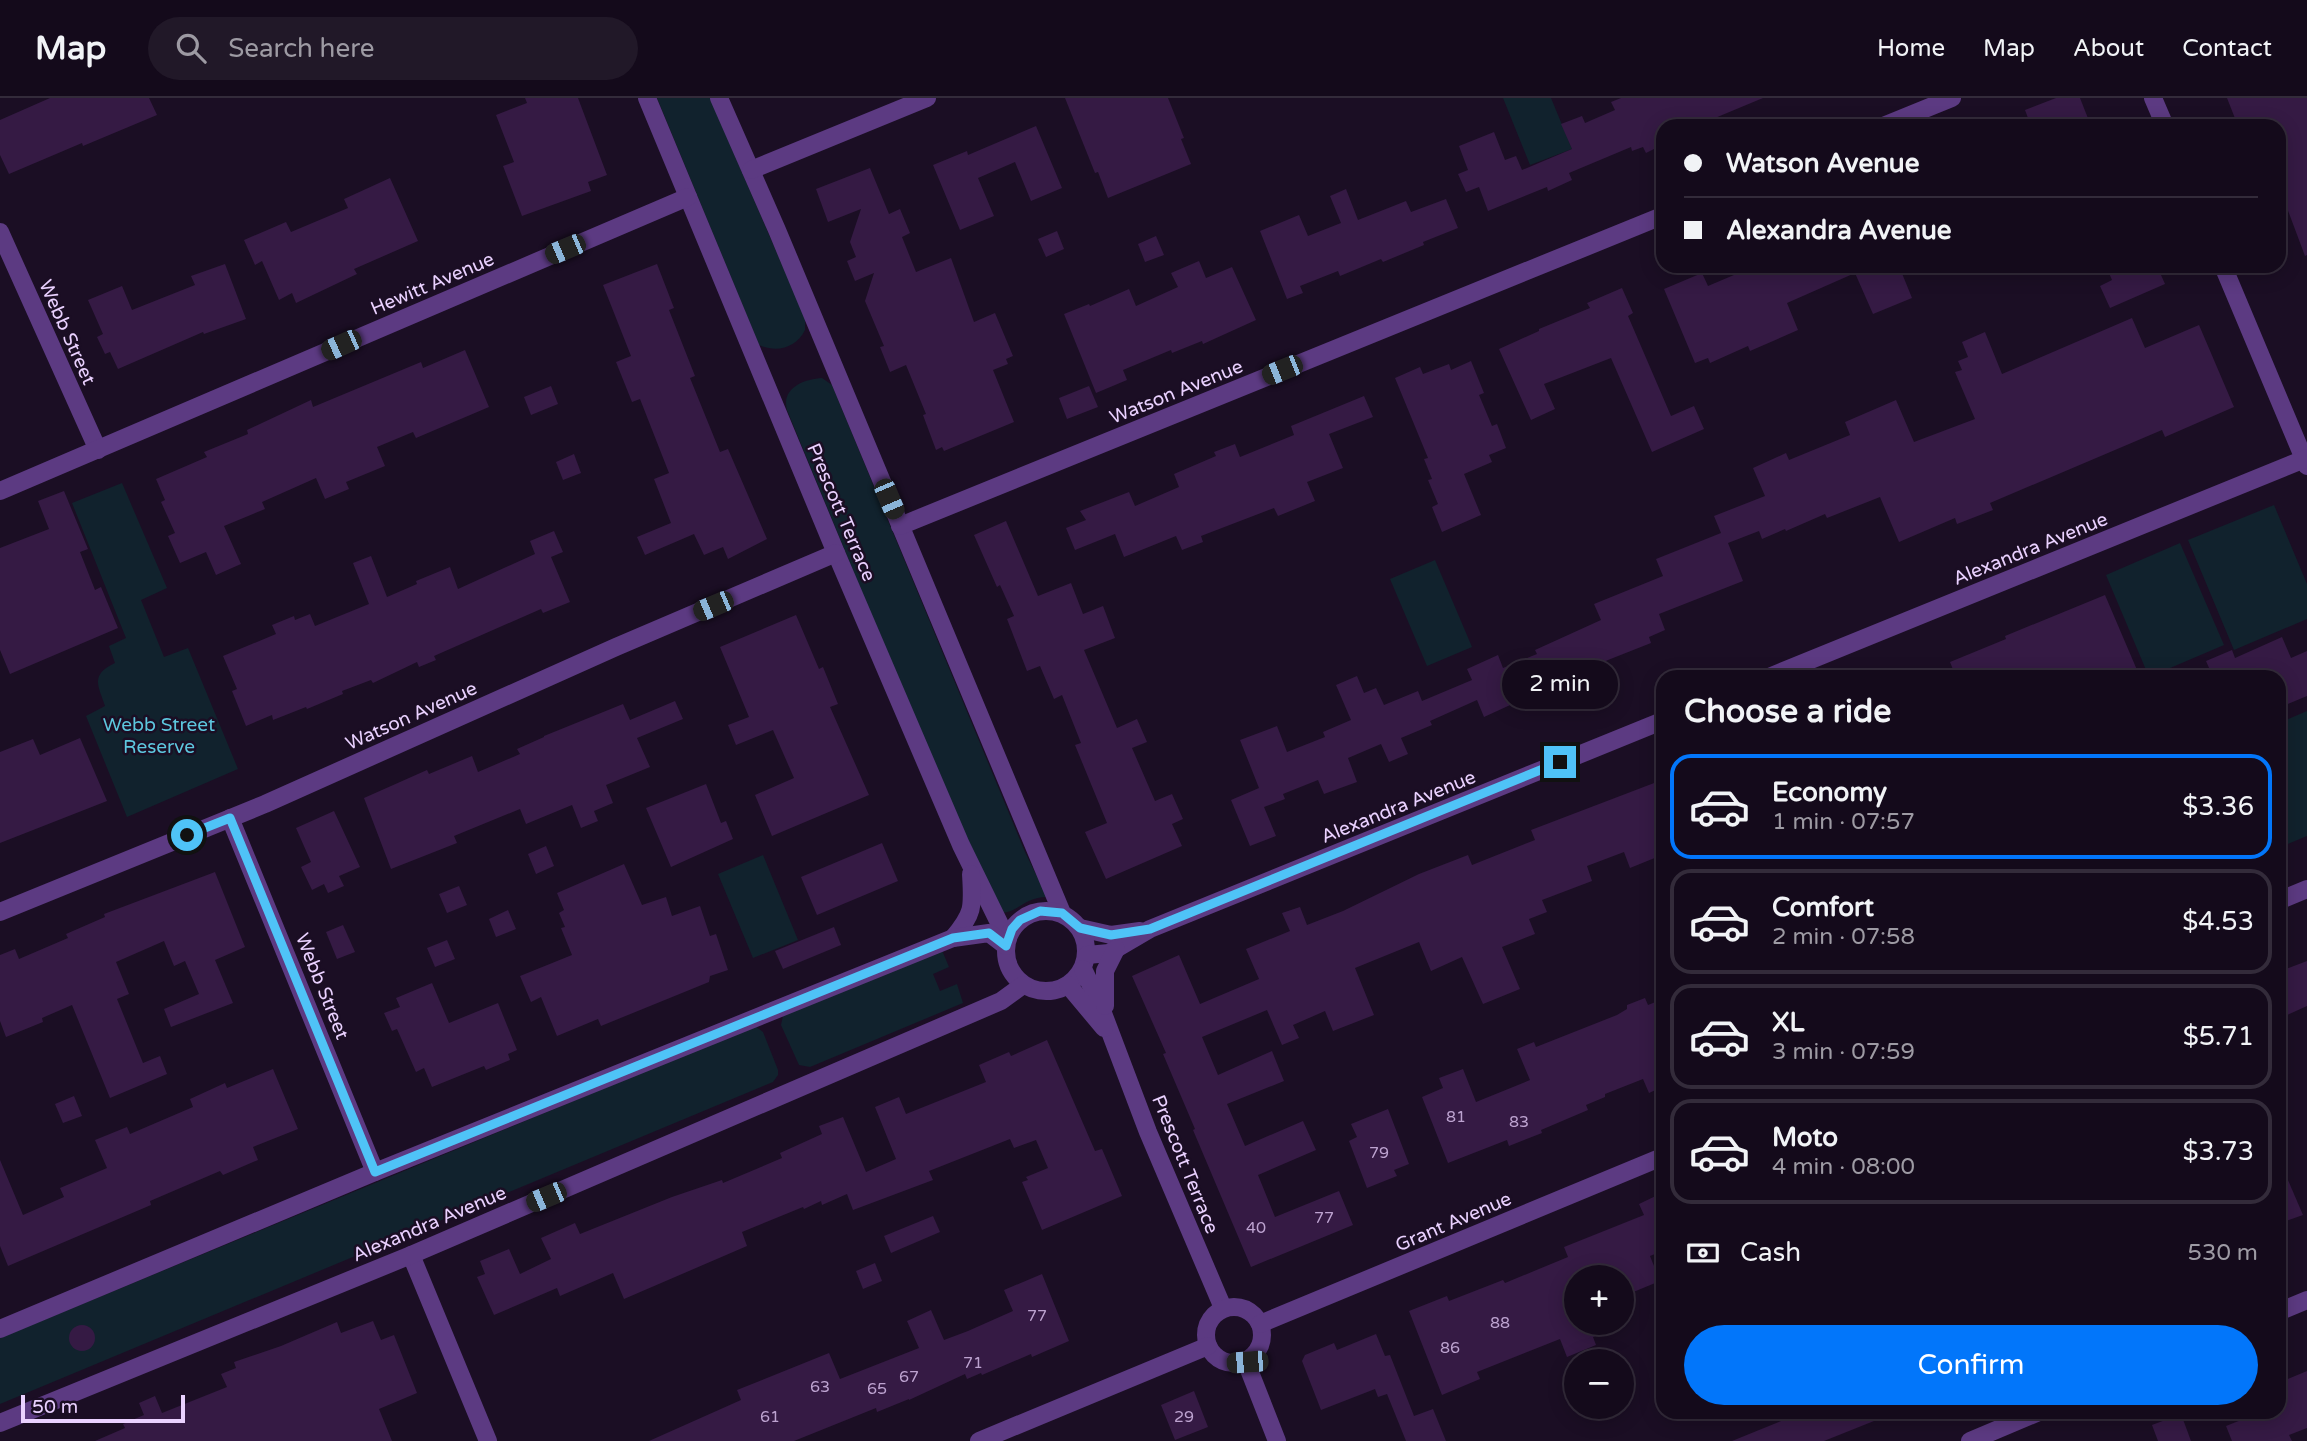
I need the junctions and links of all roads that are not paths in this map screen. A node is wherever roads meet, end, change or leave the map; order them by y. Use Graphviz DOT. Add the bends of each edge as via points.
graph roads {
  1 [pos="647,98"];
  2 [pos="719,98"];
  3 [pos="927,98"];
  4 [pos="1952,98"];
  5 [pos="2153,98"];
  6 [pos="1900,119"];
  7 [pos="2162,119"];
  8 [pos="751,170"];
  9 [pos="688,197"];
  10 [pos="1656,218"];
  11 [pos="0,232"];
  12 [pos="2226,273"];
  13 [pos="98,450"];
  14 [pos="2306,461"];
  15 [pos="0,491"];
  16 [pos="900,526"];
  17 [pos="836,553"];
  18 [pos="1786,670"];
  19 [pos="1656,723"];
  20 [pos="230,818"];
  21 [pos="971,866"];
  22 [pos="2307,889"];
  23 [pos="2286,898"];
  24 [pos="0,912"];
  25 [pos="1062,913"];
  26 [pos="1080,928"];
  27 [pos="1150,929"];
  28 [pos="953,938"];
  29 [pos="1007,942"];
  30 [pos="1116,949"];
  31 [pos="1085,962"];
  32 [pos="1024,985"];
  33 [pos="1068,985"];
  34 [pos="1108,1027"];
  35 [pos="1656,1159"];
  36 [pos="375,1172"];
  37 [pos="411,1255"];
  38 [pos="2307,1300"];
  39 [pos="1223,1308"];
  40 [pos="2286,1309"];
  41 [pos="1260,1324"];
  42 [pos="0,1329"];
  43 [pos="1208,1346"];
  44 [pos="1247,1362"];
  45 [pos="2022,1419"];
  46 [pos="0,1423"];
  47 [pos="488,1441"];
  48 [pos="979,1441"];
  49 [pos="1278,1441"];
  50 [pos="1970,1441"];
  1 -- 9 [label="street, Prescott Terrace"];
  2 -- 8 [label="street"];
  3 -- 8 [label="street"];
  4 -- 6 [label="street"];
  5 -- 7 [label="street"];
  8 -- 16 [label="street"];
  9 -- 13 [label="street, Hewitt Avenue"];
  9 -- 17 [label="street, Prescott Terrace"];
  10 -- 16 [label="street, Watson Avenue"];
  11 -- 13 [label="street, Webb Street"];
  12 -- 14 [label="street"];
  13 -- 15 [label="street, Hewitt Avenue"];
  14 -- 18 [label="street, Alexandra Avenue"];
  16 -- 25 [label="street"];
  17 -- 20 [label="street, Watson Avenue"];
  17 -- 21 [label="street, Prescott Terrace"];
  19 -- 27 [label="street, Alexandra Avenue"];
  20 -- 24 [label="street, Watson Avenue"];
  20 -- 36 [label="street, Webb Street"];
  21 -- 28 [label="street" via="969,919"];
  21 -- 29 [label="street, Prescott Terrace"];
  22 -- 23 [label="street"];
  25 -- 26 [label="street"];
  25 -- 29 [label="street" via="1029,914"];
  26 -- 27 [label="street, Alexandra Avenue" via="1111,935"];
  26 -- 31 [label="street" via="1085,936"];
  27 -- 30 [label="street, Alexandra Avenue"];
  28 -- 29 [label="street" via="989,933"];
  28 -- 36 [label="street"];
  29 -- 32 [label="street" via="1010,968"];
  30 -- 31 [label="street, Alexandra Avenue"];
  30 -- 34 [label="street" via="1105,971"];
  31 -- 33 [label="street"];
  31 -- 34 [label="street, Prescott Terrace"];
  32 -- 33 [label="street" via="1047,991"];
  32 -- 37 [label="street, Alexandra Avenue" via="1001,1001"];
  33 -- 34 [label="street, Prescott Terrace"];
  34 -- 39 [label="street, Prescott Terrace"];
  35 -- 41 [label="street, Grant Avenue"];
  36 -- 42 [label="street"];
  37 -- 46 [label="street, Alexandra Avenue"];
  37 -- 47 [label="street"];
  38 -- 40 [label="street"];
  39 -- 41 [label="street" via="1247,1310"];
  39 -- 43 [label="street" via="1207,1327"];
  41 -- 44 [label="street" via="1262,1343"];
  43 -- 44 [label="street" via="1220,1360"];
  43 -- 48 [label="street"];
  44 -- 49 [label="street"];
  45 -- 50 [label="street"];
}
